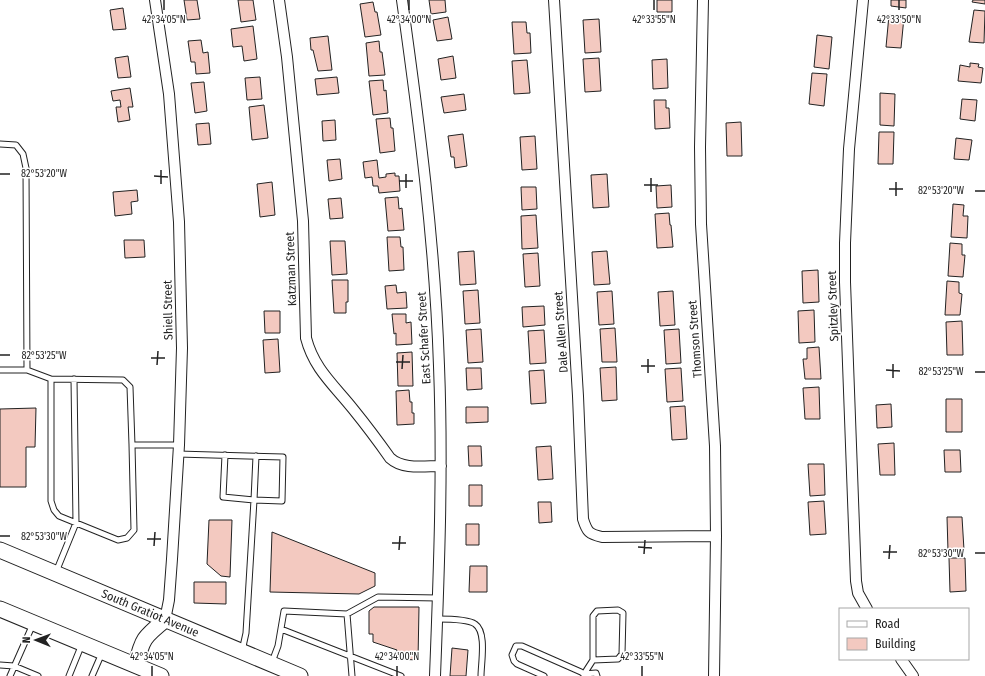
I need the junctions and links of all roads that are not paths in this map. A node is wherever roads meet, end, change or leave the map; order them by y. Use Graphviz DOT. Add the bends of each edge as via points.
graph roads {
  1 [pos="155,0"];
  2 [pos="279,0"];
  3 [pos="402,0"];
  4 [pos="554,0"];
  5 [pos="703,0"];
  6 [pos="863,0"];
  7 [pos="0,144"];
  8 [pos="0,370"];
  9 [pos="27,370"];
  10 [pos="51,379"];
  11 [pos="74,379"];
  12 [pos="132,445"];
  13 [pos="179,449"];
  14 [pos="225,455"];
  15 [pos="256,456"];
  16 [pos="441,466"];
  17 [pos="254,500"];
  18 [pos="76,523"];
  19 [pos="716,536"];
  20 [pos="0,550"];
  21 [pos="56,573"];
  22 [pos="438,598"];
  23 [pos="866,608"];
  24 [pos="0,609"];
  25 [pos="347,614"];
  26 [pos="437,619"];
  27 [pos="165,620"];
  28 [pos="33,623"];
  29 [pos="281,628"];
  30 [pos="82,643"];
  31 [pos="103,652"];
  32 [pos="242,652"];
  33 [pos="351,656"];
  34 [pos="593,660"];
  35 [pos="902,660"];
  36 [pos="271,664"];
  37 [pos="0,665"];
  38 [pos="14,666"];
  39 [pos="133,671"];
  40 [pos="584,675"];
  41 [pos="10,676"];
  42 [pos="38,676"];
  43 [pos="70,676"];
  44 [pos="92,676"];
  45 [pos="161,676"];
  46 [pos="300,676"];
  47 [pos="352,676"];
  48 [pos="400,676"];
  49 [pos="435,676"];
  50 [pos="481,676"];
  51 [pos="544,676"];
  52 [pos="597,676"];
  53 [pos="714,676"];
  54 [pos="913,676"];
  1 -- 13 [label="street, Shiell Street" via="169,94 179,222 182,348"];
  2 -- 16 [label="street, Katzman Street" via="303,221 306,338 310,352 320,370 390,458 402,465"];
  3 -- 16 [label="street, East Schafer Street" via="426,182 433,258"];
  4 -- 19 [label="street, Dale Allen Street" via="583,519 592,535 602,537"];
  5 -- 19 [label="street, Thomson Street" via="700,94 701,216 715,446"];
  6 -- 23 [label="street, Spitzley Street" via="850,149 845,282 856,581 858,592"];
  7 -- 9 [label="lane" via="16,145 23,154 26,168"];
  8 -- 9 [label="lane"];
  9 -- 10 [label="lane"];
  10 -- 11 [label="lane"];
  10 -- 18 [label="lane" via="51,502 59,516"];
  11 -- 12 [label="lane" via="123,380 130,387"];
  11 -- 18 [label="lane"];
  12 -- 13 [label="lane"];
  12 -- 18 [label="lane" via="134,530 128,538 118,540"];
  13 -- 14 [label="lane"];
  13 -- 27 [label="street, Shiell Street" via="170,600"];
  14 -- 15 [label="lane"];
  14 -- 17 [label="lane" via="223,497"];
  15 -- 17 [label="lane"];
  15 -- 17 [label="lane" via="283,457 282,501"];
  16 -- 22 [label="street, East Schafer Street"];
  17 -- 32 [label="lane" via="246,633"];
  18 -- 21 [label="lane"];
  19 -- 53 [label="street, Thomson Street"];
  20 -- 21 [label="main road, South Gratiot Avenue"];
  21 -- 27 [label="main road, South Gratiot Avenue"];
  22 -- 25 [label="lane" via="378,597"];
  22 -- 26 [label="street, East Schafer Street"];
  24 -- 28 [label="main road"];
  25 -- 29 [label="lane" via="284,611"];
  25 -- 33 [label="lane"];
  26 -- 49 [label="street, East Schafer Street"];
  26 -- 50 [label="lane" via="460,620 475,624 480,630 483,639"];
  27 -- 32 [label="main road, South Gratiot Avenue"];
  27 -- 39 [label="main road" via="143,640"];
  28 -- 30 [label="main road"];
  28 -- 38 [label="lane"];
  29 -- 33 [label="lane"];
  29 -- 36 [label="lane"];
  30 -- 31 [label="main road"];
  30 -- 43 [label="lane"];
  31 -- 39 [label="main road"];
  31 -- 44 [label="lane"];
  32 -- 36 [label="main road, South Gratiot Avenue"];
  33 -- 47 [label="lane"];
  33 -- 48 [label="lane"];
  34 -- 34 [label="lane" via="593,616 597,611 618,610 622,613 622,654 618,659"];
  34 -- 40 [label="lane"];
  35 -- 54 [label="street"];
  36 -- 46 [label="main road, South Gratiot Avenue"];
  37 -- 38 [label="lane"];
  38 -- 41 [label="lane"];
  38 -- 42 [label="lane"];
  39 -- 45 [label="main road"];
  40 -- 51 [label="lane" via="522,646 516,646 512,655 514,661"];
  40 -- 52 [label="lane" via="596,673"];
}
